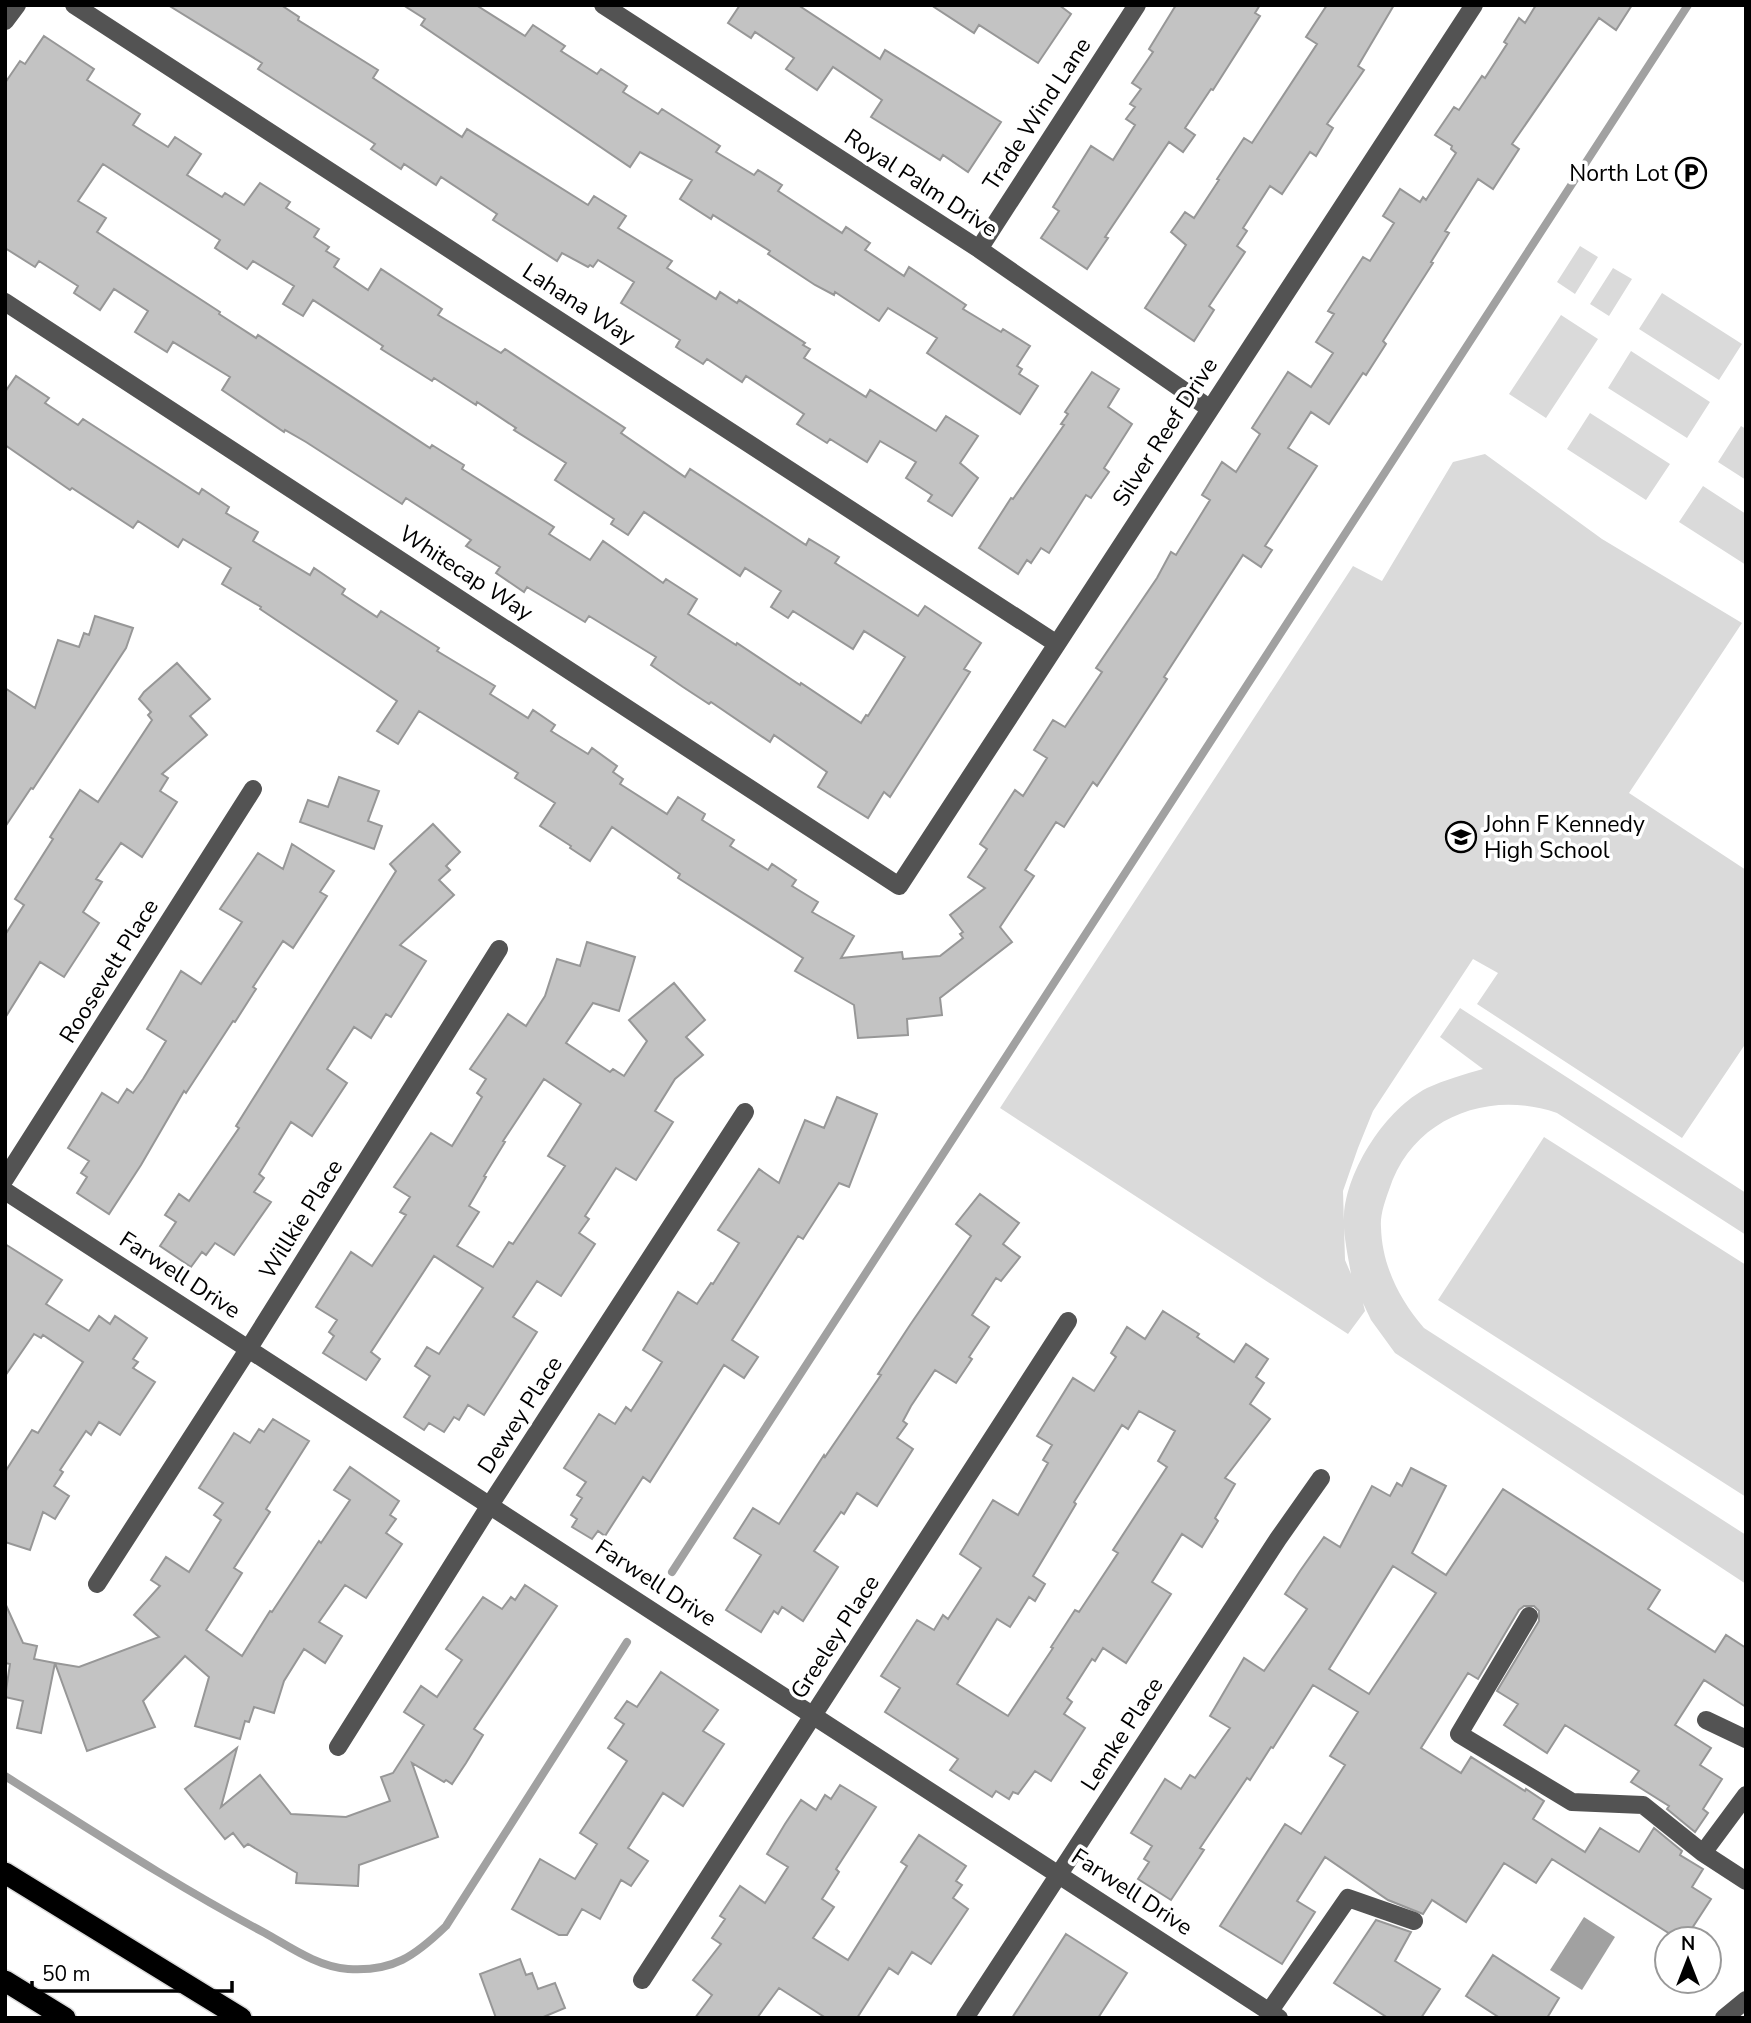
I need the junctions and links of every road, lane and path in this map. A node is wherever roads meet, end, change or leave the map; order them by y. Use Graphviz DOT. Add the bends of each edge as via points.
graph roads {
  1 [pos="17,5"];
  2 [pos="74,5"];
  3 [pos="603,5"];
  4 [pos="1137,5"];
  5 [pos="1474,5"];
  6 [pos="5,21"];
  7 [pos="979,250"];
  8 [pos="5,302"];
  9 [pos="1209,408"];
  10 [pos="1057,644"];
  11 [pos="253,789"];
  12 [pos="899,886"];
  13 [pos="499,949"];
  14 [pos="746,1112"];
  15 [pos="5,1179"];
  16 [pos="5,1191"];
  17 [pos="1068,1321"];
  18 [pos="249,1348"];
  19 [pos="1321,1478"];
  20 [pos="490,1505"];
  21 [pos="97,1584"];
  22 [pos="1529,1616"];
  23 [pos="814,1714"];
  24 [pos="1706,1720"];
  25 [pos="1746,1739"];
  26 [pos="338,1747"];
  27 [pos="1746,1794"];
  28 [pos="1703,1853"];
  29 [pos="5,1873"];
  30 [pos="1060,1874"];
  31 [pos="1746,1881"];
  32 [pos="1414,1920"];
  33 [pos="642,1980"];
  34 [pos="5,1981"];
  35 [pos="1746,2000"];
  36 [pos="1274,2015"];
  37 [pos="65,2018"];
  38 [pos="241,2018"];
  39 [pos="965,2018"];
  40 [pos="1724,2018"];
  1 -- 6 [label="street"];
  2 -- 10 [label="street, Lahana Way"];
  3 -- 7 [label="street, Royal Palm Drive"];
  4 -- 7 [label="street, Trade Wind Lane"];
  5 -- 9 [label="street, Silver Reef Drive"];
  7 -- 9 [label="street, Royal Palm Drive"];
  8 -- 12 [label="street, Whitecap Way"];
  9 -- 10 [label="street, Silver Reef Drive"];
  10 -- 12 [label="street, Silver Reef Drive"];
  11 -- 15 [label="street, Roosevelt Place"];
  13 -- 18 [label="street, Willkie Place"];
  14 -- 20 [label="street, Dewey Place"];
  16 -- 18 [label="street, Farwell Drive"];
  17 -- 23 [label="street, Greeley Place"];
  18 -- 20 [label="street, Farwell Drive"];
  18 -- 21 [label="street, Willkie Place"];
  19 -- 30 [label="street, Lemke Place"];
  20 -- 23 [label="street, Farwell Drive"];
  20 -- 26 [label="street, Dewey Place"];
  22 -- 28 [label="street" via="1459,1734 1572,1802 1643,1805"];
  23 -- 30 [label="street, Farwell Drive"];
  23 -- 33 [label="street, Greeley Place"];
  24 -- 25 [label="street"];
  27 -- 28 [label="street"];
  28 -- 31 [label="street"];
  29 -- 38 [label="highway"];
  30 -- 36 [label="street, Farwell Drive"];
  30 -- 39 [label="street, Lemke Place"];
  32 -- 36 [label="street" via="1348,1898"];
  34 -- 37 [label="highway"];
  35 -- 40 [label="street"];
}
